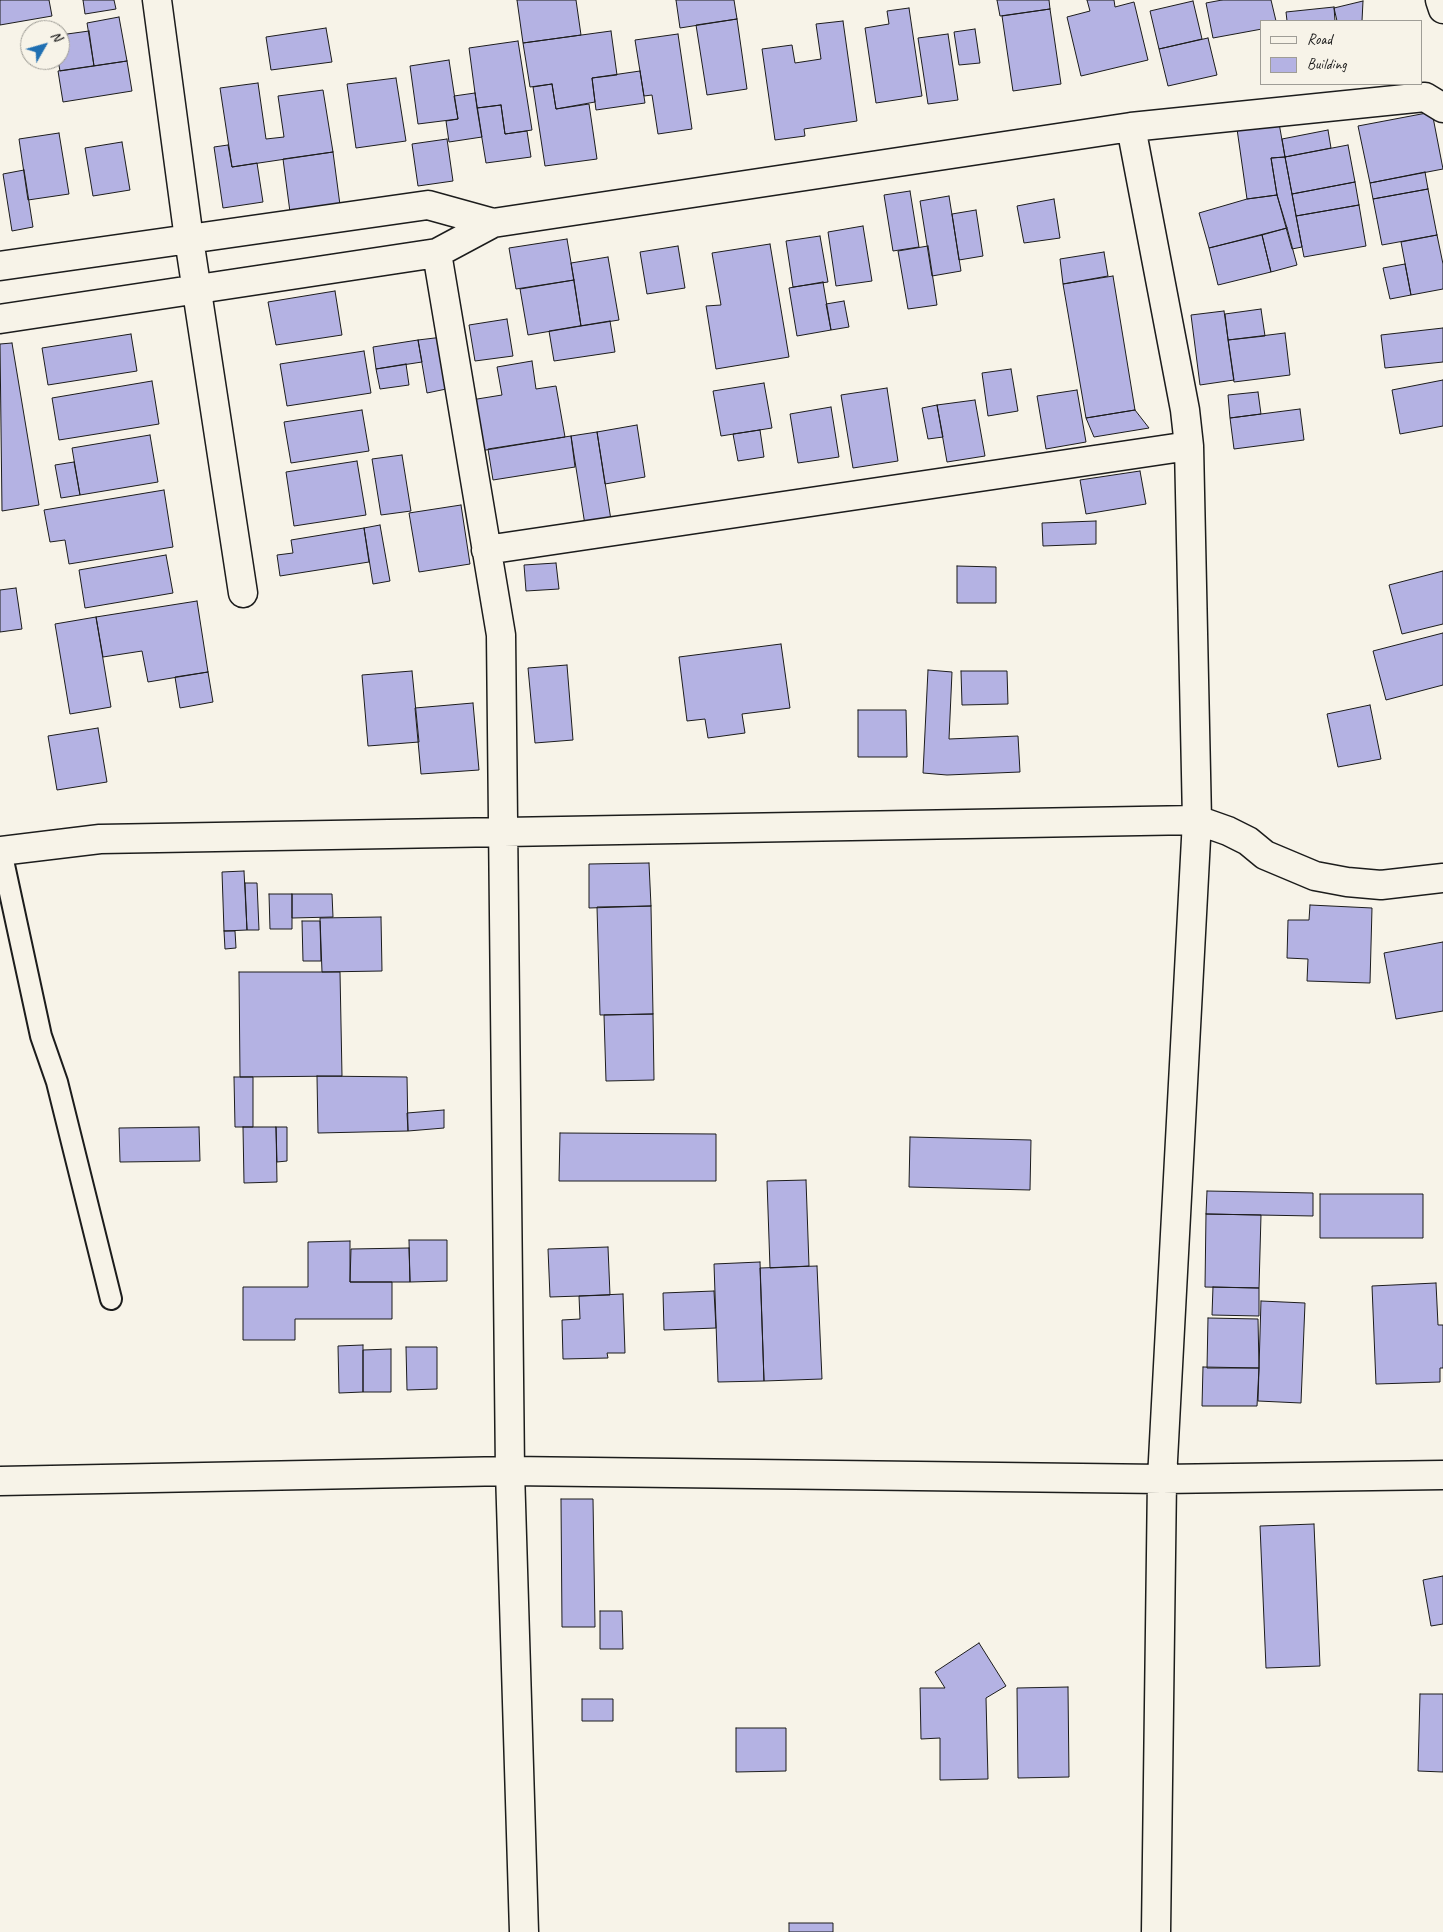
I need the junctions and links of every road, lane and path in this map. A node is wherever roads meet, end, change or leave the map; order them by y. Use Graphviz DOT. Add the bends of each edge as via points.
graph roads {
  1 [pos="157,0"];
  2 [pos="1440,0"];
  3 [pos="1443,9"];
  4 [pos="1443,108"];
  5 [pos="1131,127"];
  6 [pos="493,224"];
  7 [pos="189,239"];
  8 [pos="437,253"];
  9 [pos="0,266"];
  10 [pos="196,288"];
  11 [pos="0,319"];
  12 [pos="1189,446"];
  13 [pos="486,550"];
  14 [pos="243,593"];
  15 [pos="1197,820"];
  16 [pos="502,831"];
  17 [pos="0,851"];
  18 [pos="1443,878"];
  19 [pos="111,1299"];
  20 [pos="510,1471"];
  21 [pos="1443,1475"];
  22 [pos="1162,1479"];
  23 [pos="0,1480"];
  24 [pos="524,1932"];
  25 [pos="1156,1932"];
  1 -- 7 [label="street"];
  2 -- 3 [label="street"];
  4 -- 5 [label="street" via="1425,97"];
  5 -- 6 [label="street"];
  5 -- 12 [label="street" via="1185,410"];
  6 -- 7 [label="street" via="428,205"];
  6 -- 8 [label="street"];
  7 -- 9 [label="street"];
  7 -- 10 [label="street"];
  8 -- 10 [label="street"];
  8 -- 13 [label="street"];
  10 -- 11 [label="street"];
  10 -- 14 [label="street"];
  12 -- 13 [label="street"];
  12 -- 15 [label="street"];
  13 -- 16 [label="street" via="501,635"];
  15 -- 16 [label="street"];
  15 -- 18 [label="street" via="1228,831 1265,855 1315,876 1381,884"];
  15 -- 22 [label="street"];
  16 -- 17 [label="street" via="100,839"];
  16 -- 20 [label="street"];
  17 -- 19 [label="lane" via="41,1036 57,1082"];
  20 -- 22 [label="street"];
  20 -- 23 [label="street"];
  20 -- 24 [label="street"];
  21 -- 22 [label="street"];
  22 -- 25 [label="street"];
}
